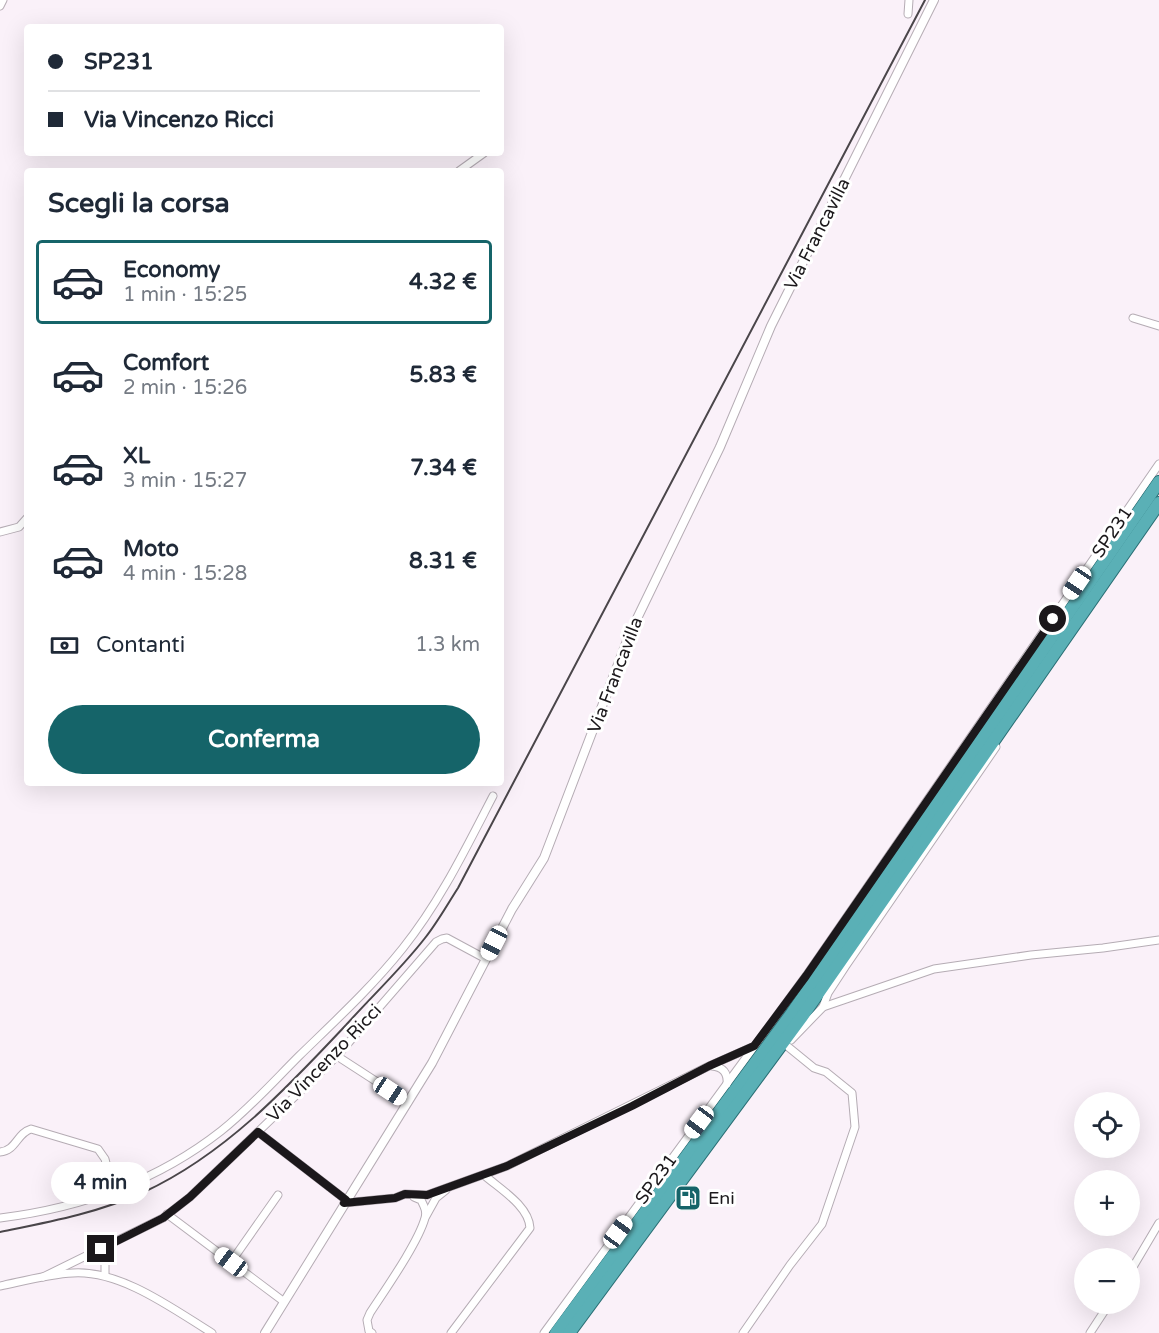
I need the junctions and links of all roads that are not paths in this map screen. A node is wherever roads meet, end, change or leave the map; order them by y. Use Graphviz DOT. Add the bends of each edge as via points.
graph roads {
  1 [pos="3,0"];
  2 [pos="909,0"];
  3 [pos="934,0"];
  4 [pos="0,6"];
  5 [pos="908,14"];
  6 [pos="480,156"];
  7 [pos="463,168"];
  8 [pos="1133,318"];
  9 [pos="1159,326"];
  10 [pos="1159,464"];
  11 [pos="1159,482"];
  12 [pos="1159,503"];
  13 [pos="1159,512"];
  14 [pos="24,521"];
  15 [pos="0,532"];
  16 [pos="493,796"];
  17 [pos="1159,940"];
  18 [pos="486,959"];
  19 [pos="823,1007"];
  20 [pos="754,1046"];
  21 [pos="787,1046"];
  22 [pos="337,1056"];
  23 [pos="709,1066"];
  24 [pos="755,1083"];
  25 [pos="726,1086"];
  26 [pos="408,1102"];
  27 [pos="258,1132"];
  28 [pos="0,1152"];
  29 [pos="484,1175"];
  30 [pos="450,1186"];
  31 [pos="113,1191"];
  32 [pos="405,1194"];
  33 [pos="278,1195"];
  34 [pos="345,1202"];
  35 [pos="167,1214"];
  36 [pos="426,1216"];
  37 [pos="0,1218"];
  38 [pos="1159,1223"];
  39 [pos="101,1249"];
  40 [pos="1140,1255"];
  41 [pos="86,1256"];
  42 [pos="231,1262"];
  43 [pos="87,1273"];
  44 [pos="105,1275"];
  45 [pos="43,1277"];
  46 [pos="0,1286"];
  47 [pos="283,1300"];
  48 [pos="1102,1314"];
  49 [pos="212,1333"];
  50 [pos="265,1333"];
  51 [pos="372,1333"];
  52 [pos="451,1333"];
  53 [pos="544,1333"];
  54 [pos="556,1333"];
  55 [pos="569,1333"];
  56 [pos="743,1333"];
  57 [pos="1090,1333"];
  1 -- 4 [label="street"];
  2 -- 5 [label="street"];
  3 -- 18 [label="street, Via Francavilla" via="771,326 720,447 630,633 544,858"];
  6 -- 7 [label="street"];
  8 -- 9 [label="street"];
  10 -- 20 [label="street, SP231"];
  11 -- 54 [label="highway, SP231" via="792,1013"];
  12 -- 24 [label="highway, SP231"];
  13 -- 19 [label="street" via="845,967"];
  14 -- 15 [label="street" via="19,527"];
  16 -- 31 [label="street" via="423,921 357,999 223,1129 168,1167"];
  17 -- 19 [label="street" via="934,969"];
  18 -- 22 [label="street, Via Vincenzo Ricci" via="442,939"];
  18 -- 26 [label="street, Via Francavilla"];
  19 -- 21 [label="street"];
  20 -- 23 [label="street"];
  20 -- 25 [label="street, SP231"];
  21 -- 24 [label="street"];
  21 -- 56 [label="street" via="852,1093 855,1127 822,1224"];
  22 -- 26 [label="street"];
  22 -- 27 [label="street, Via Vincenzo Ricci"];
  23 -- 25 [label="street" via="724,1071 728,1077"];
  23 -- 29 [label="street"];
  24 -- 55 [label="highway, SP231"];
  25 -- 53 [label="street, SP231"];
  26 -- 34 [label="street, Via Francavilla"];
  27 -- 34 [label="street"];
  27 -- 35 [label="street, Via Vincenzo Ricci"];
  28 -- 31 [label="street" via="8,1151 23,1132 31,1129 98,1149 105,1159"];
  29 -- 30 [label="street"];
  29 -- 52 [label="street" via="524,1210 530,1228"];
  30 -- 32 [label="street" via="427,1195"];
  30 -- 36 [label="street" via="436,1198"];
  31 -- 37 [label="street" via="50,1210"];
  32 -- 34 [label="street"];
  32 -- 36 [label="street" via="421,1200"];
  33 -- 42 [label="street"];
  34 -- 47 [label="street, Via Francavilla"];
  35 -- 39 [label="street, Via Vincenzo Ricci"];
  35 -- 42 [label="street"];
  36 -- 51 [label="street" via="370,1313 368,1326"];
  38 -- 40 [label="street"];
  39 -- 41 [label="street, Via Vincenzo Ricci"];
  39 -- 44 [label="street"];
  41 -- 43 [label="street"];
  41 -- 45 [label="street, Via Vincenzo Ricci"];
  42 -- 47 [label="street"];
  43 -- 44 [label="street"];
  43 -- 45 [label="street"];
  44 -- 49 [label="street" via="153,1297"];
  45 -- 46 [label="street"];
  47 -- 50 [label="street, Via Francavilla"];
  48 -- 57 [label="street"];
}
